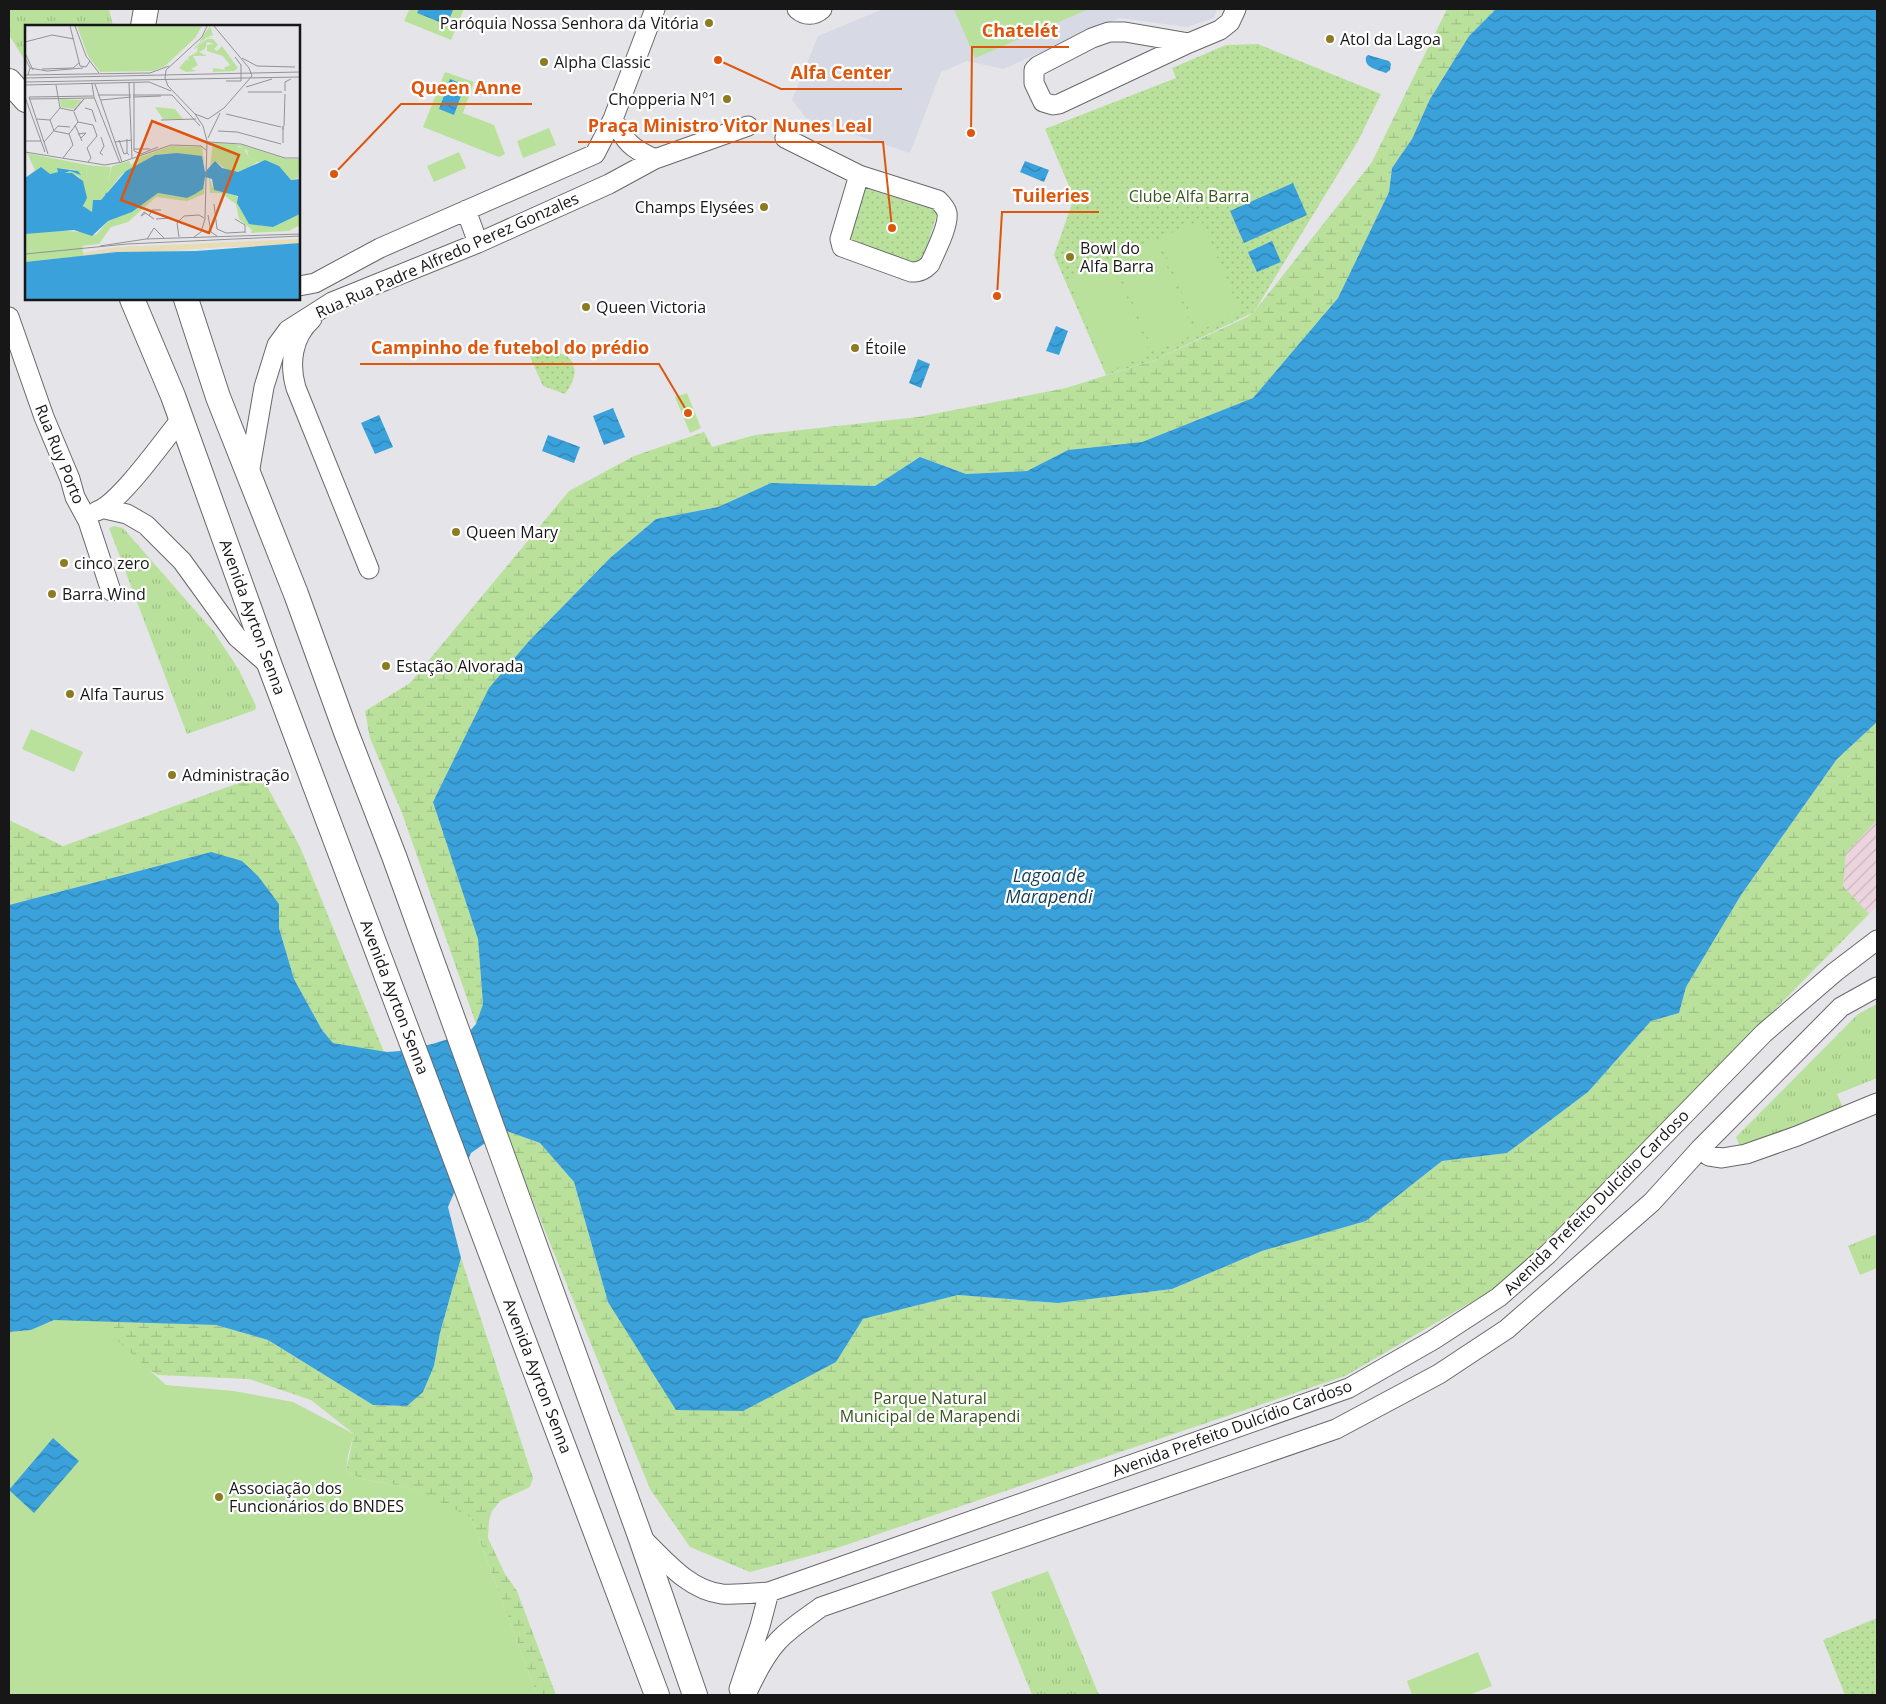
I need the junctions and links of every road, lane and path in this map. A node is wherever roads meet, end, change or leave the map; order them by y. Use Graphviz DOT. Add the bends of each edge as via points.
graph roads {
  1 [pos="146,9"];
  2 [pos="655,9"];
  3 [pos="797,9"];
  4 [pos="822,9"];
  5 [pos="1236,9"];
  6 [pos="143,25"];
  7 [pos="1189,44"];
  8 [pos="9,81"];
  9 [pos="25,99"];
  10 [pos="613,119"];
  11 [pos="748,126"];
  12 [pos="786,138"];
  13 [pos="594,154"];
  14 [pos="655,159"];
  15 [pos="859,175"];
  16 [pos="609,184"];
  17 [pos="466,210"];
  18 [pos="478,243"];
  19 [pos="304,282"];
  20 [pos="132,300"];
  21 [pos="186,300"];
  22 [pos="332,302"];
  23 [pos="9,317"];
  24 [pos="264,387"];
  25 [pos="296,388"];
  26 [pos="181,420"];
  27 [pos="249,474"];
  28 [pos="105,509"];
  29 [pos="85,515"];
  30 [pos="369,569"];
  31 [pos="111,591"];
  32 [pos="270,666"];
  33 [pos="1877,940"];
  34 [pos="1877,987"];
  35 [pos="1877,1103"];
  36 [pos="1700,1149"];
  37 [pos="640,1536"];
  38 [pos="769,1592"];
  39 [pos="657,1695"];
  40 [pos="694,1695"];
  41 [pos="738,1695"];
  42 [pos="746,1695"];
  1 -- 6 [label="main road"];
  2 -- 10 [label="street"];
  3 -- 4 [label="street" via="808,15"];
  5 -- 7 [label="street" via="1230,22 1220,30"];
  7 -- 7 [label="street" via="1126,32 1109,32 1038,66 1034,70 1034,83 1044,102 1059,104"];
  8 -- 9 [label="main road"];
  10 -- 13 [label="street"];
  10 -- 14 [label="street" via="628,143"];
  11 -- 14 [label="street, Rua Rua Padre Alfredo Perez Gonzales"];
  12 -- 15 [label="street"];
  13 -- 16 [label="street"];
  13 -- 17 [label="street"];
  14 -- 16 [label="street, Rua Rua Padre Alfredo Perez Gonzales"];
  15 -- 15 [label="street" via="938,200 944,206 946,223 925,269 911,272 842,247 840,239"];
  16 -- 18 [label="street, Rua Rua Padre Alfredo Perez Gonzales"];
  17 -- 18 [label="street"];
  17 -- 19 [label="street"];
  18 -- 22 [label="street, Rua Rua Padre Alfredo Perez Gonzales"];
  20 -- 26 [label="main road, Avenida Ayrton Senna"];
  21 -- 27 [label="main road" via="215,388"];
  22 -- 24 [label="street, Rua Rua Padre Alfredo Perez Gonzales" via="288,330 277,345"];
  22 -- 25 [label="street" via="305,326 296,344 292,374"];
  23 -- 29 [label="street, Rua Ruy Porto" via="44,417"];
  24 -- 25 [label="street" via="275,382"];
  24 -- 27 [label="street, Rua Rua Padre Alfredo Perez Gonzales"];
  25 -- 30 [label="street"];
  26 -- 28 [label="street"];
  26 -- 32 [label="main road, Avenida Ayrton Senna"];
  27 -- 37 [label="main road" via="394,856"];
  28 -- 29 [label="street"];
  28 -- 32 [label="street" via="127,514 146,525 182,561 237,637"];
  29 -- 31 [label="street, Rua Ruy Porto"];
  32 -- 39 [label="main road, Avenida Ayrton Senna"];
  33 -- 38 [label="street, Avenida Prefeito Dulcídio Cardoso" via="1764,1032 1500,1298 1433,1340 1349,1388"];
  34 -- 36 [label="street, Avenida Prefeito Dulcídio Cardoso" via="1841,1007"];
  35 -- 36 [label="street" via="1746,1154 1722,1158 1709,1156"];
  36 -- 42 [label="street, Avenida Prefeito Dulcídio Cardoso" via="1652,1202 1507,1329 1440,1374 1336,1429 821,1607 777,1642"];
  37 -- 38 [label="street, Avenida Prefeito Dulcídio Cardoso" via="684,1578 701,1588 722,1594"];
  37 -- 40 [label="main road"];
  38 -- 41 [label="street"];
}
